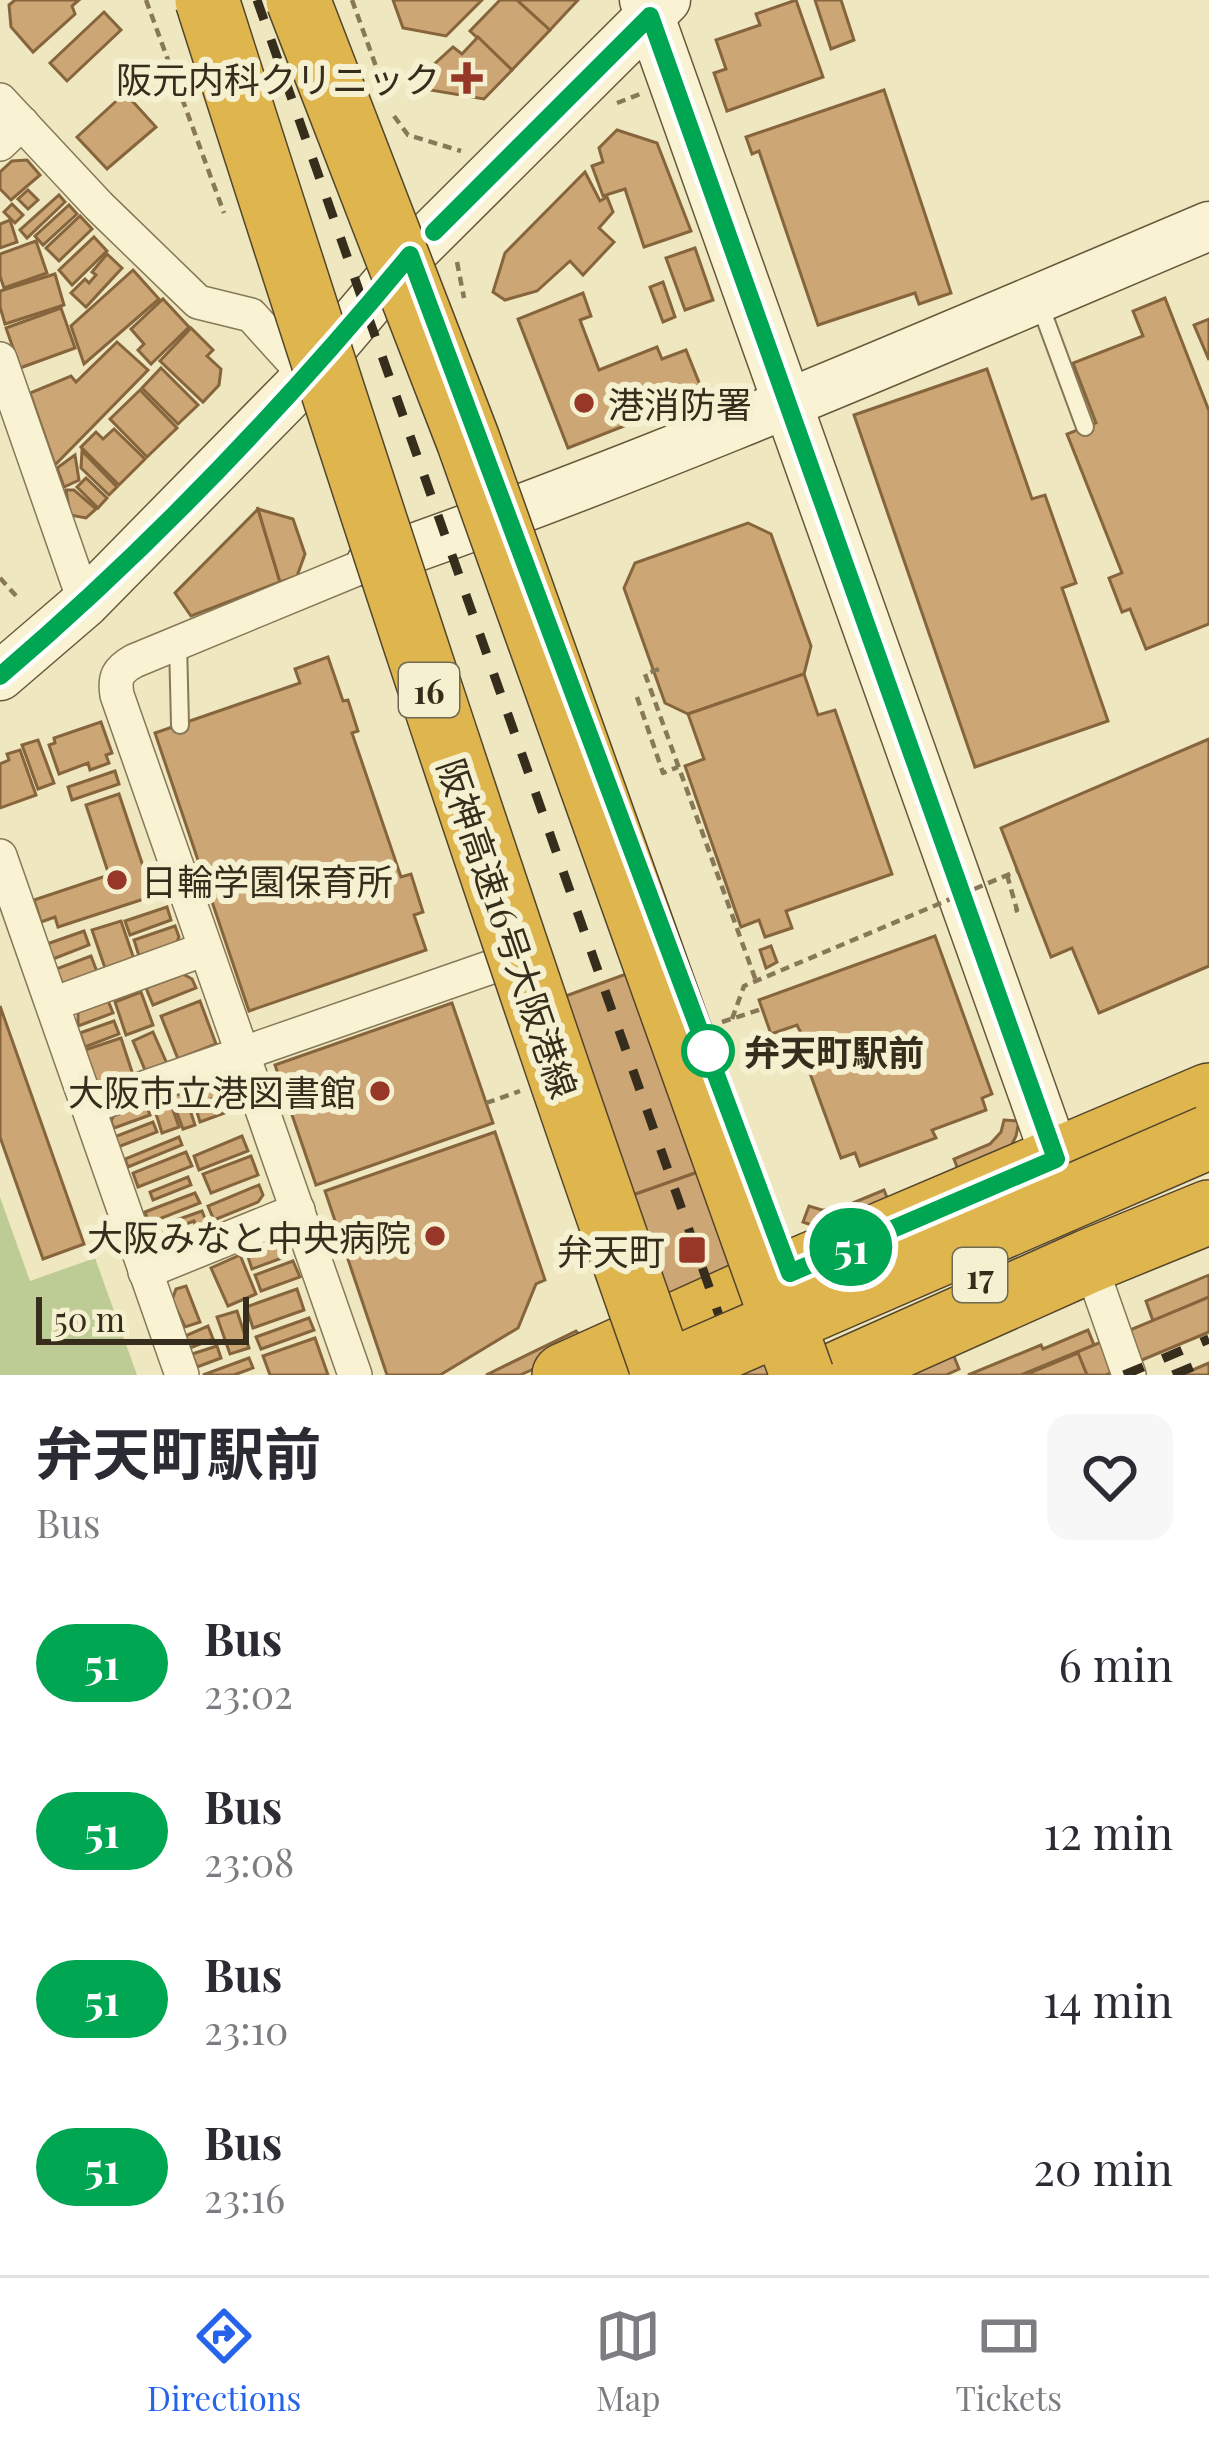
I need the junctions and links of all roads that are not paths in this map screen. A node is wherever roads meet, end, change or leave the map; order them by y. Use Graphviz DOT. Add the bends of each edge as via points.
graph roads {
  1 [pos="207,0"];
  2 [pos="298,0"];
  3 [pos="653,6"];
  4 [pos="7,122"];
  5 [pos="1209,226"];
  6 [pos="1038,298"];
  7 [pos="0,359"];
  8 [pos="308,377"];
  9 [pos="789,404"];
  10 [pos="1085,427"];
  11 [pos="371,563"];
  12 [pos="85,603"];
  13 [pos="178,643"];
  14 [pos="0,676"];
  15 [pos="181,725"];
  16 [pos="0,856"];
  17 [pos="205,949"];
  18 [pos="500,964"];
  19 [pos="53,1004"];
  20 [pos="245,1054"];
  21 [pos="1209,1094"];
  22 [pos="89,1108"];
  23 [pos="1056,1159"];
  24 [pos="1204,1180"];
  25 [pos="298,1210"];
  26 [pos="936,1210"];
  27 [pos="1089,1262"];
  28 [pos="145,1272"];
  29 [pos="182,1375"];
  30 [pos="355,1375"];
  31 [pos="564,1375"];
  32 [pos="662,1375"];
  33 [pos="752,1375"];
  34 [pos="802,1375"];
  35 [pos="834,1375"];
  36 [pos="1129,1375"];
  1 -- 32 [label="highway, 阪神高速16号大阪港線 / 16, bridge" via="360,482"];
  2 -- 34 [label="highway, bridge" via="468,440"];
  3 -- 8 [label="street" via="410,255"];
  3 -- 9 [label="street"];
  4 -- 8 [label="street" via="198,302 251,314"];
  5 -- 6 [label="street"];
  6 -- 9 [label="street"];
  6 -- 10 [label="lane"];
  7 -- 12 [label="street"];
  8 -- 12 [label="street"];
  9 -- 11 [label="street"];
  9 -- 23 [label="street"];
  11 -- 13 [label="street"];
  12 -- 14 [label="street"];
  13 -- 15 [label="lane"];
  13 -- 17 [label="street" via="120,669 115,681"];
  16 -- 19 [label="street"];
  17 -- 19 [label="street"];
  17 -- 20 [label="street"];
  18 -- 20 [label="street"];
  19 -- 22 [label="street"];
  20 -- 22 [label="street"];
  20 -- 25 [label="street"];
  21 -- 23 [label="highway"];
  22 -- 28 [label="street"];
  23 -- 26 [label="highway"];
  24 -- 26 [label="highway" via="1059,1251 1005,1264 967,1257 947,1238"];
  24 -- 27 [label="highway"];
  24 -- 32 [label="highway, 17, bridge"];
  24 -- 33 [label="highway, 17"];
  25 -- 28 [label="street"];
  25 -- 30 [label="street"];
  26 -- 31 [label="highway"];
  27 -- 35 [label="highway"];
  27 -- 36 [label="street"];
  28 -- 29 [label="street"];
}
